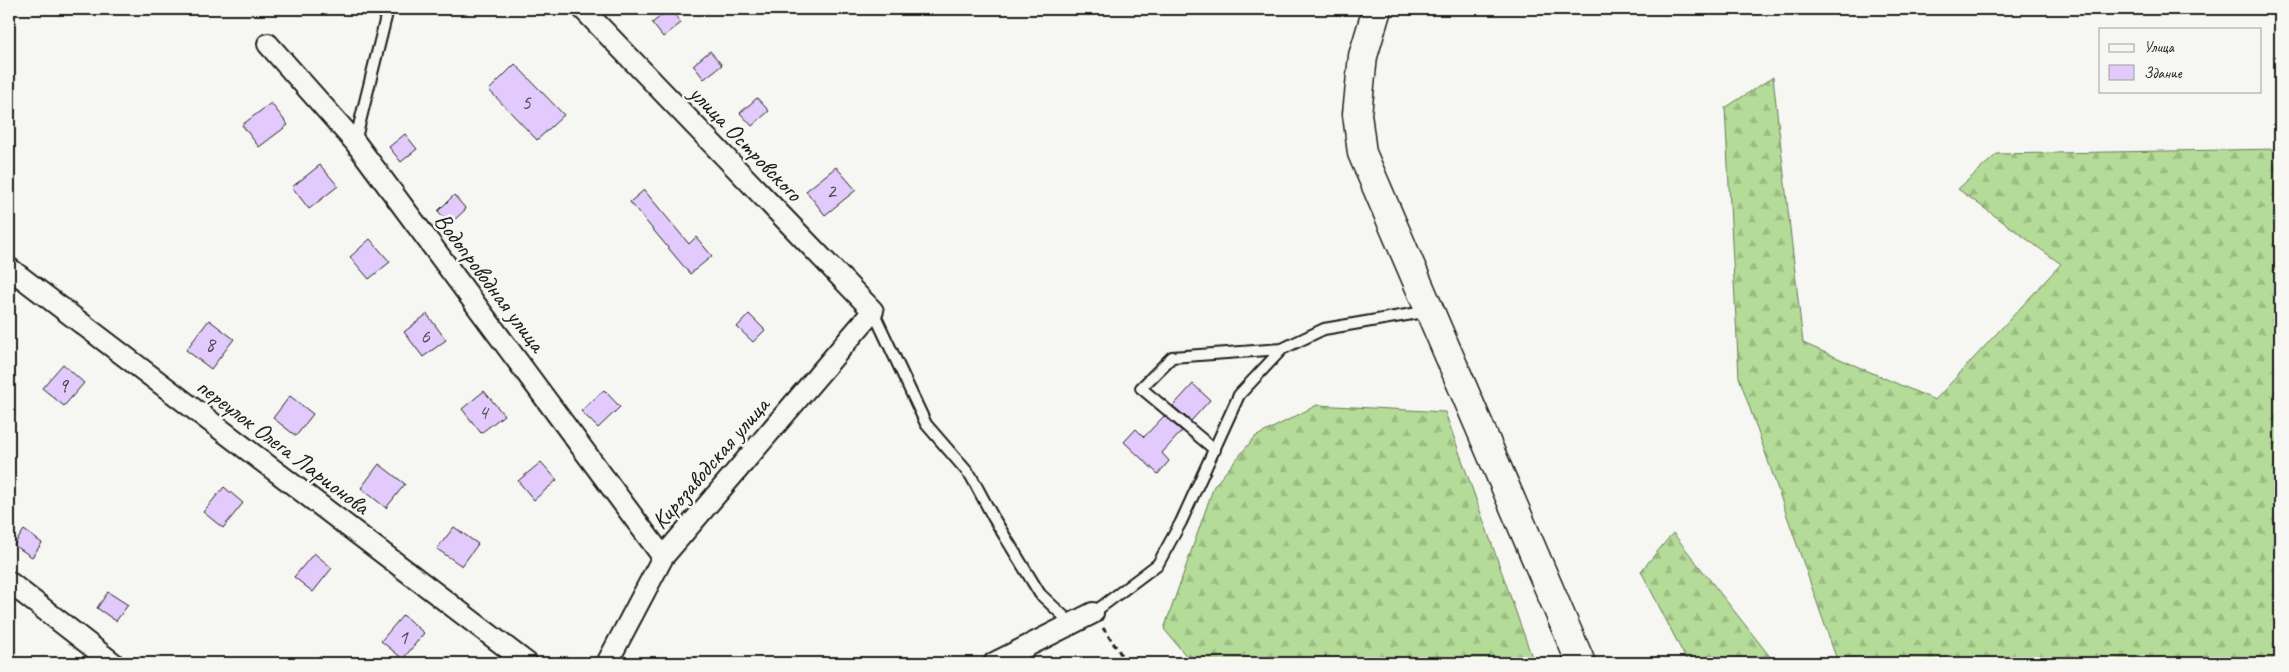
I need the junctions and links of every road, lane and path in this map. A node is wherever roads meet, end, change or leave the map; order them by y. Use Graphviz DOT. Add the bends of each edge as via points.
graph roads {
  1 [pos="388,9"];
  2 [pos="583,9"];
  3 [pos="1377,9"];
  4 [pos="268,44"];
  5 [pos="355,142"];
  6 [pos="9,268"];
  7 [pos="873,311"];
  8 [pos="1431,311"];
  9 [pos="1282,349"];
  10 [pos="1215,450"];
  11 [pos="663,557"];
  12 [pos="9,582"];
  13 [pos="1093,613"];
  14 [pos="1071,623"];
  15 [pos="113,663"];
  16 [pos="527,663"];
  17 [pos="607,663"];
  18 [pos="994,663"];
  19 [pos="1127,663"];
  20 [pos="1581,663"];
  1 -- 5 [label="lane"];
  2 -- 7 [label="street, улица Островского"];
  3 -- 8 [label="main road" via="1363,56 1356,114 1362,153"];
  4 -- 5 [label="street, Водопроводная улица"];
  5 -- 11 [label="street, Водопроводная улица"];
  6 -- 16 [label="street, переулок Олега Ларионова"];
  7 -- 11 [label="street, Кирозаводская улица"];
  7 -- 14 [label="lane" via="926,424 971,476 1040,594"];
  8 -- 9 [label="lane" via="1324,329"];
  8 -- 20 [label="main road"];
  9 -- 10 [label="lane" via="1239,396"];
  9 -- 10 [label="lane" via="1172,357 1141,388"];
  10 -- 13 [label="lane" via="1158,564"];
  11 -- 17 [label="street, Кирозаводская улица"];
  12 -- 15 [label="street"];
  13 -- 14 [label="street"];
  13 -- 19 [label="path"];
  14 -- 18 [label="street"];
}
